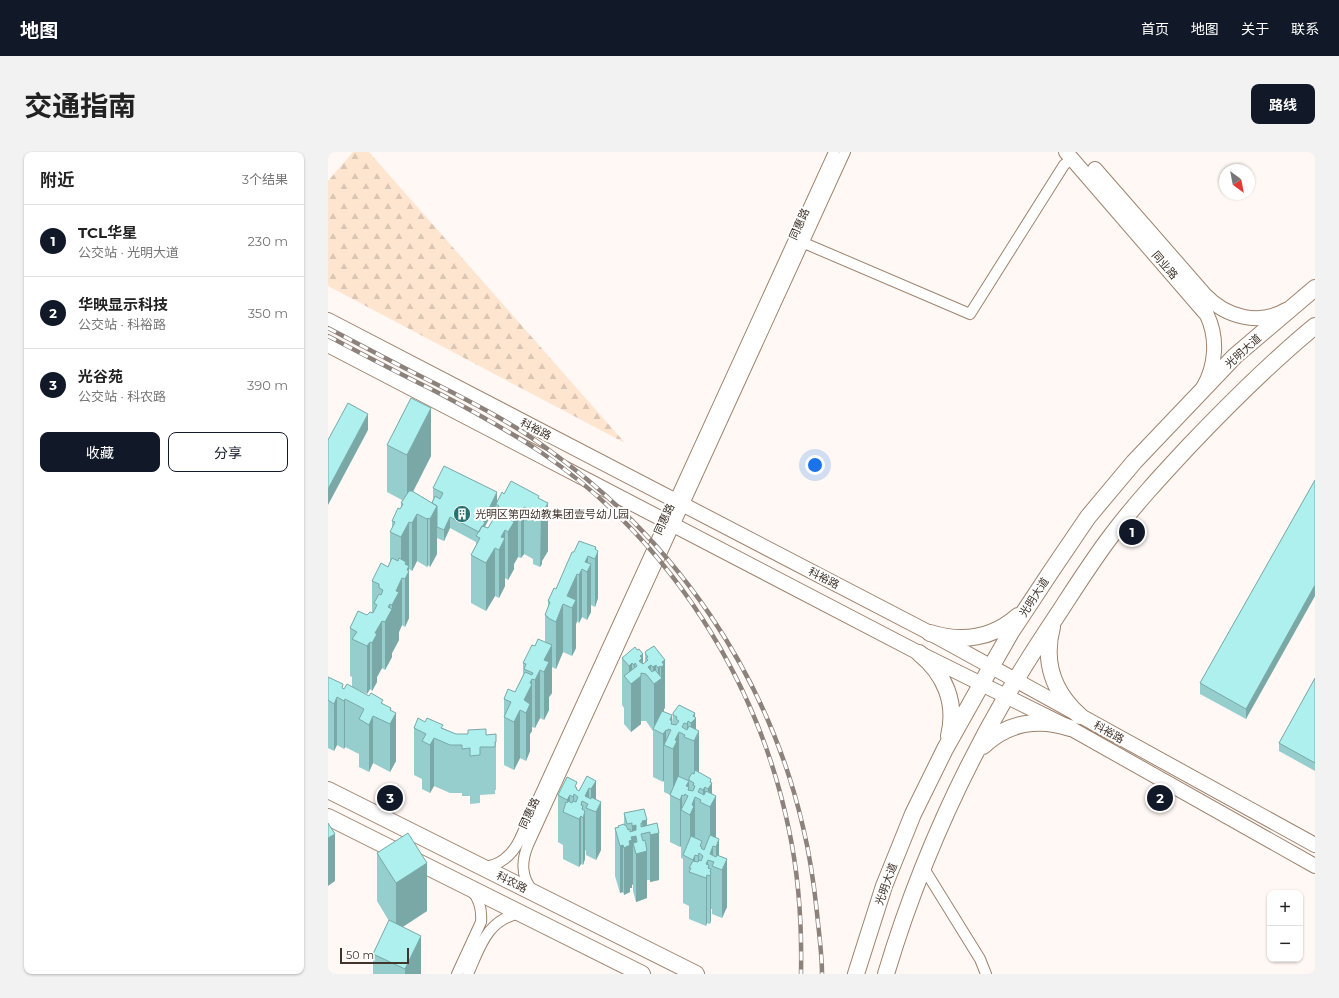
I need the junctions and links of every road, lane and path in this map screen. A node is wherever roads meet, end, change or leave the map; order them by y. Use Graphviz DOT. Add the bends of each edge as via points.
graph roads {
  1 [pos="834,152"];
  2 [pos="845,152"];
  3 [pos="1072,154"];
  4 [pos="799,241"];
  5 [pos="1315,288"];
  6 [pos="1295,304"];
  7 [pos="328,320"];
  8 [pos="1315,326"];
  9 [pos="328,345"];
  10 [pos="1198,395"];
  11 [pos="679,503"];
  12 [pos="670,523"];
  13 [pos="1031,601"];
  14 [pos="1056,616"];
  15 [pos="930,633"];
  16 [pos="919,653"];
  17 [pos="991,667"];
  18 [pos="1016,680"];
  19 [pos="982,684"];
  20 [pos="1006,696"];
  21 [pos="1075,722"];
  22 [pos="945,749"];
  23 [pos="971,762"];
  24 [pos="328,790"];
  25 [pos="328,817"];
  26 [pos="1315,845"];
  27 [pos="478,865"];
  28 [pos="1315,866"];
  29 [pos="924,867"];
  30 [pos="466,886"];
  31 [pos="538,895"];
  32 [pos="521,913"];
  33 [pos="457,974"];
  34 [pos="468,974"];
  35 [pos="642,974"];
  36 [pos="696,974"];
  37 [pos="856,974"];
  38 [pos="886,974"];
  39 [pos="986,974"];
  1 -- 4 [label="street, 同惠路"];
  2 -- 4 [label="street, 同惠路"];
  3 -- 4 [label="street" via="970,314"];
  3 -- 6 [label="main road, 同业路" via="1219,308 1235,315 1254,318 1275,315"];
  3 -- 10 [label="main road, 同业路" via="1207,315 1214,336 1214,352 1208,378"];
  4 -- 11 [label="street, 同惠路"];
  5 -- 6 [label="main road, 光明大道"];
  6 -- 10 [label="main road, 光明大道" via="1236,356"];
  7 -- 11 [label="main road, 科裕路"];
  8 -- 14 [label="main road" via="1256,378 1156,481 1112,535"];
  9 -- 12 [label="main road, 科裕路"];
  10 -- 13 [label="main road, 光明大道" via="1134,462 1088,518"];
  11 -- 12 [label="street, 同惠路"];
  11 -- 15 [label="main road, 科裕路"];
  12 -- 16 [label="main road, 科裕路"];
  12 -- 27 [label="street, 同惠路" via="516,846 497,863"];
  12 -- 31 [label="street, 同惠路" via="524,853 524,876 530,888"];
  13 -- 15 [label="main road" via="1017,617 991,633 960,639"];
  13 -- 17 [label="main road, 光明大道"];
  14 -- 18 [label="main road"];
  14 -- 21 [label="main road" via="1050,636 1050,667 1060,694 1072,709"];
  15 -- 17 [label="main road, 科裕路"];
  16 -- 19 [label="main road, 科裕路"];
  16 -- 22 [label="main road" via="940,674 948,692 952,721"];
  17 -- 18 [label="main road, 科裕路"];
  17 -- 19 [label="main road, 光明大道"];
  18 -- 20 [label="main road"];
  18 -- 21 [label="main road, 科裕路"];
  19 -- 20 [label="main road, 科裕路"];
  19 -- 22 [label="main road, 光明大道"];
  20 -- 21 [label="main road, 科裕路"];
  20 -- 23 [label="main road"];
  21 -- 23 [label="main road" via="1042,722 1015,726 990,740"];
  21 -- 26 [label="main road, 科裕路"];
  21 -- 28 [label="main road, 科裕路"];
  22 -- 37 [label="main road, 光明大道" via="913,814 884,886"];
  23 -- 29 [label="main road" via="940,826"];
  24 -- 27 [label="main road, 科农路"];
  25 -- 30 [label="main road"];
  27 -- 31 [label="main road, 科农路"];
  29 -- 38 [label="main road"];
  29 -- 39 [label="street" via="980,959"];
  30 -- 32 [label="main road"];
  30 -- 33 [label="street" via="478,898 481,915 479,928"];
  31 -- 36 [label="main road, 科农路"];
  32 -- 34 [label="street" via="503,919 489,930"];
  32 -- 35 [label="main road"];
}
